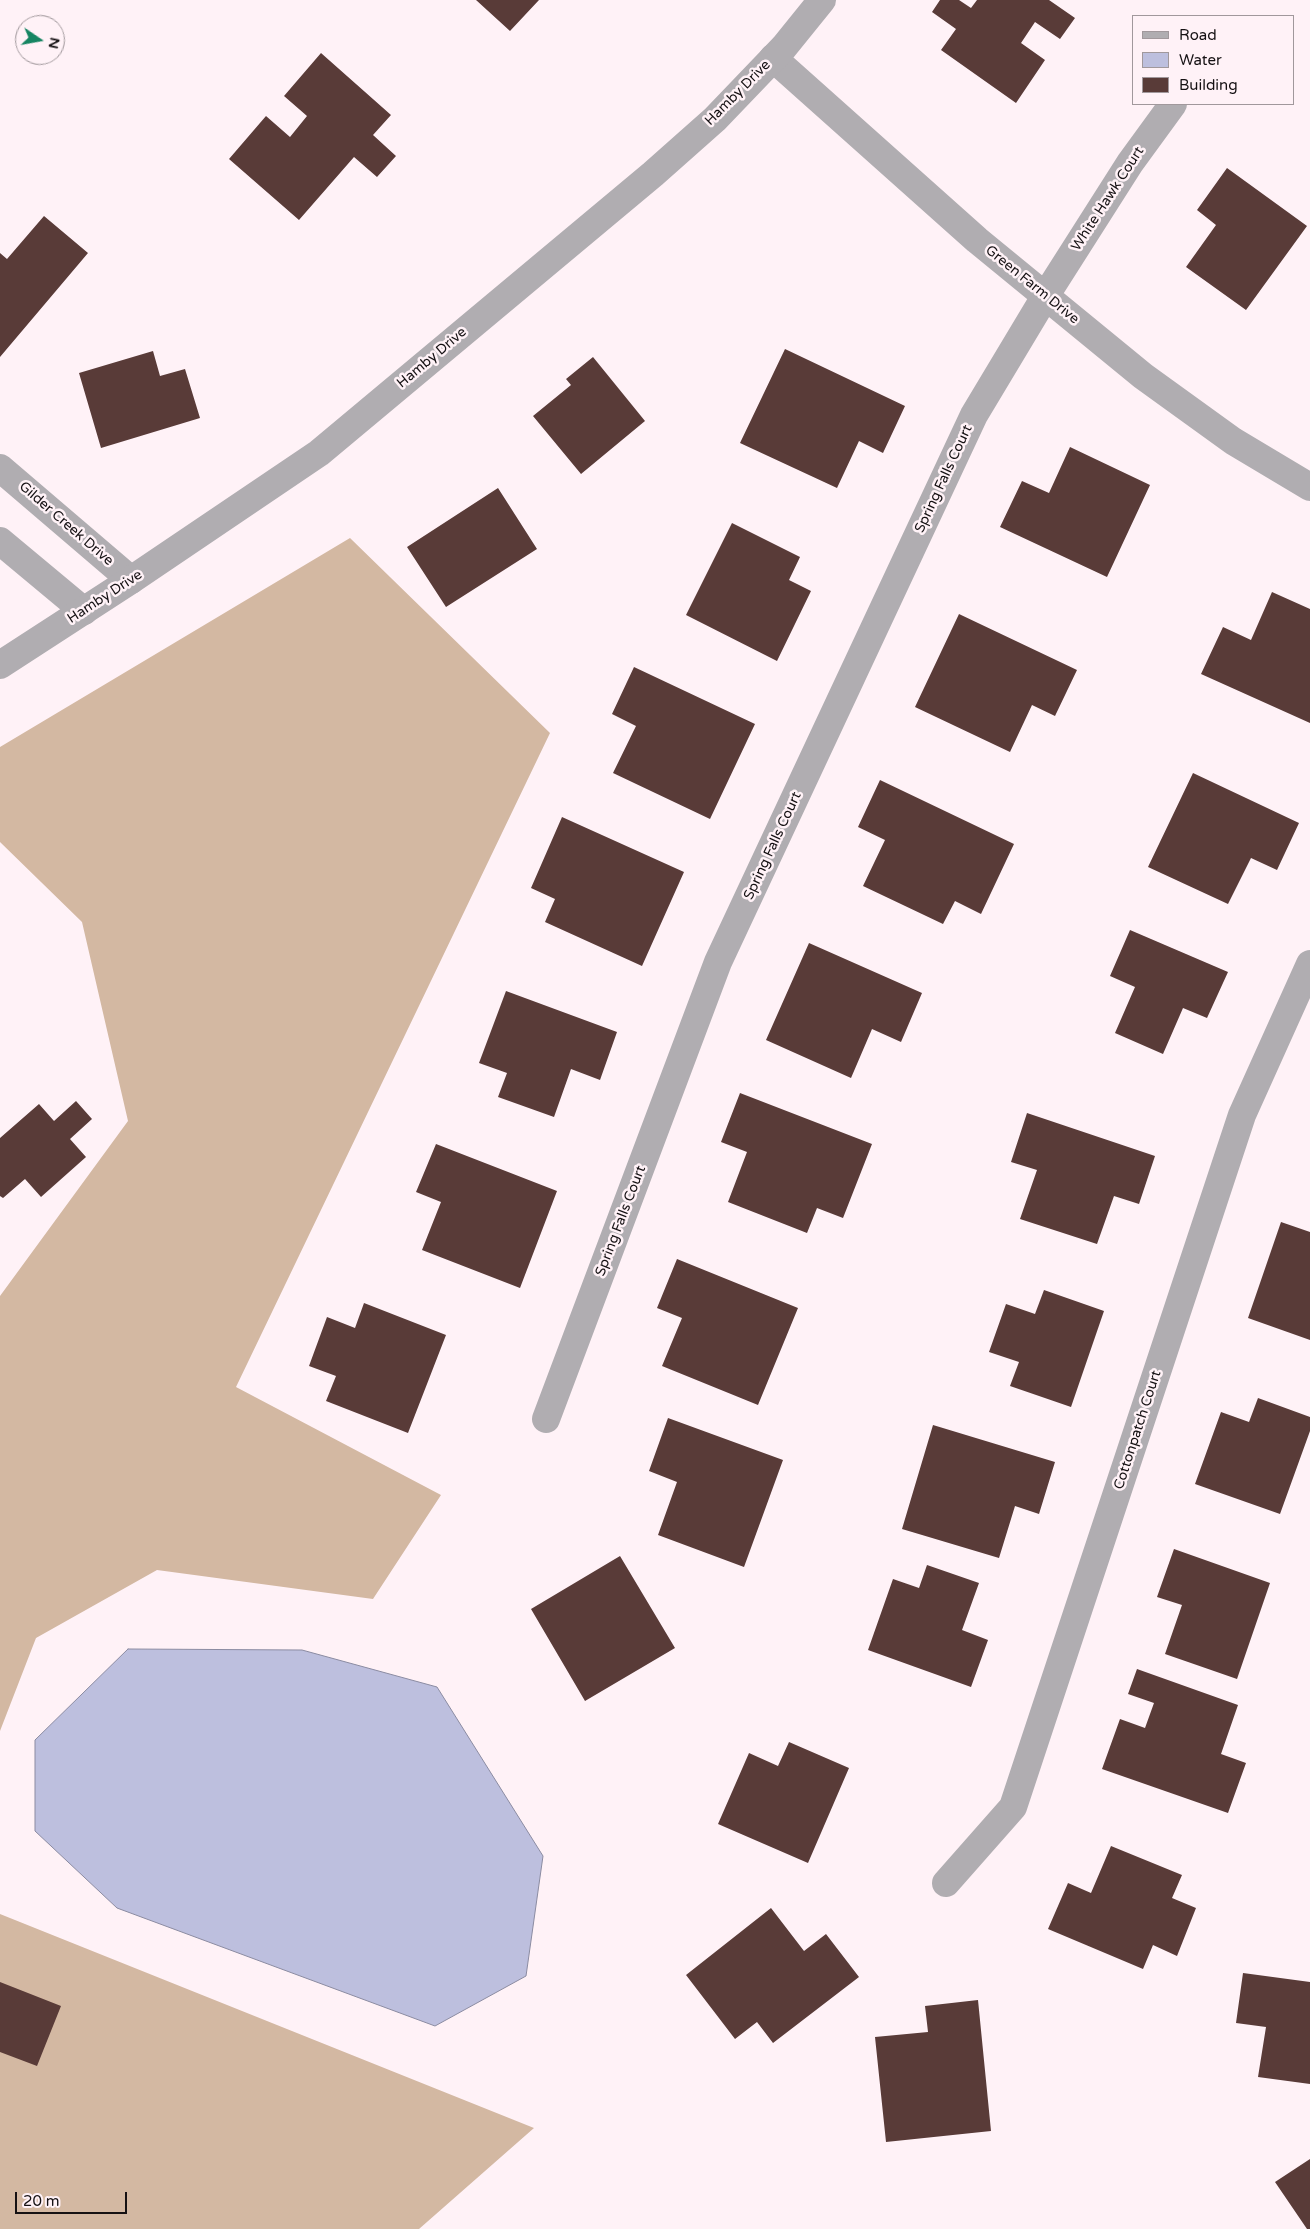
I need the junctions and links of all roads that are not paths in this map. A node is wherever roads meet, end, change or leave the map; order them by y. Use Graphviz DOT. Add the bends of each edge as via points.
graph roads {
  1 [pos="822,0"];
  2 [pos="773,58"];
  3 [pos="1172,105"];
  4 [pos="1046,295"];
  5 [pos="0,468"];
  6 [pos="1310,487"];
  7 [pos="0,542"];
  8 [pos="131,580"];
  9 [pos="84,611"];
  10 [pos="0,665"];
  11 [pos="1310,964"];
  12 [pos="546,1419"];
  13 [pos="946,1883"];
  1 -- 2 [label="street, Hamby Drive"];
  2 -- 4 [label="street, Green Farm Drive" via="977,240"];
  2 -- 8 [label="street, Hamby Drive" via="715,119 652,174 319,453"];
  3 -- 4 [label="street, White Hawk Court" via="1130,163"];
  4 -- 6 [label="street, Green Farm Drive" via="1143,376 1233,441"];
  4 -- 12 [label="street, Spring Falls Court" via="974,415 718,962"];
  5 -- 8 [label="street, Gilder Creek Drive"];
  7 -- 9 [label="street"];
  8 -- 9 [label="street, Hamby Drive"];
  9 -- 10 [label="street, Hamby Drive"];
  11 -- 13 [label="street, Cottonpatch Court" via="1242,1115 1013,1807"];
}
